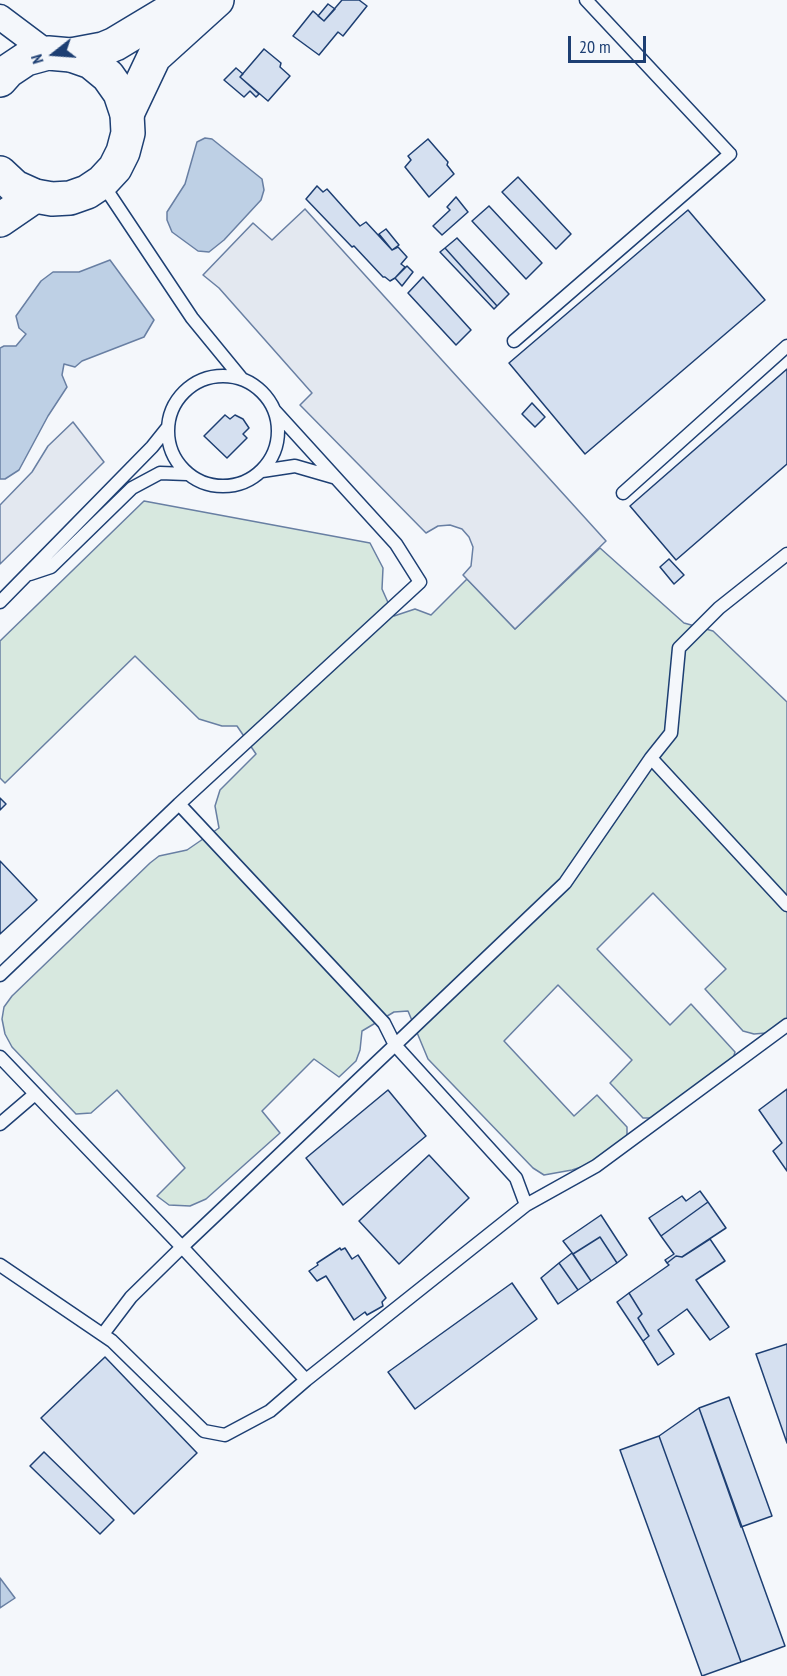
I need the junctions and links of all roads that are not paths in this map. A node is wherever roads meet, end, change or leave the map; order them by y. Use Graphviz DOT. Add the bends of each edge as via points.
graph roads {
  1 [pos="188,0"];
  2 [pos="217,0"];
  3 [pos="586,0"];
  4 [pos="0,17"];
  5 [pos="59,54"];
  6 [pos="0,80"];
  7 [pos="127,114"];
  8 [pos="0,173"];
  9 [pos="102,182"];
  10 [pos="35,196"];
  11 [pos="0,220"];
  12 [pos="514,341"];
  13 [pos="787,345"];
  14 [pos="244,380"];
  15 [pos="274,411"];
  16 [pos="168,427"];
  17 [pos="262,471"];
  18 [pos="187,474"];
  19 [pos="334,477"];
  20 [pos="623,493"];
  21 [pos="787,554"];
  22 [pos="27,575"];
  23 [pos="0,602"];
  24 [pos="651,758"];
  25 [pos="179,804"];
  26 [pos="787,905"];
  27 [pos="0,975"];
  28 [pos="787,1025"];
  29 [pos="395,1045"];
  30 [pos="0,1057"];
  31 [pos="35,1094"];
  32 [pos="0,1124"];
  33 [pos="526,1205"];
  34 [pos="182,1247"];
  35 [pos="0,1265"];
  36 [pos="103,1334"];
  37 [pos="306,1380"];
  1 -- 5 [label="main road" via="115,44"];
  2 -- 7 [label="main road" via="154,57"];
  3 -- 12 [label="lane" via="730,154"];
  4 -- 5 [label="street" via="26,38"];
  5 -- 6 [label="main road" via="26,59"];
  5 -- 7 [label="main road" via="91,62 108,76 120,93"];
  7 -- 9 [label="main road" via="123,152"];
  8 -- 10 [label="main road" via="15,187"];
  9 -- 10 [label="main road" via="70,198"];
  9 -- 14 [label="lane" via="192,318"];
  10 -- 11 [label="main road"];
  13 -- 20 [label="lane"];
  14 -- 15 [label="lane" via="265,394"];
  14 -- 16 [label="lane" via="214,376 196,382 172,409"];
  15 -- 17 [label="lane" via="278,429 276,448"];
  15 -- 19 [label="lane"];
  16 -- 18 [label="lane" via="169,444"];
  16 -- 22 [label="lane"];
  17 -- 18 [label="lane" via="237,485 220,486"];
  17 -- 19 [label="lane" via="295,466"];
  18 -- 22 [label="lane" via="160,473 132,488 51,567"];
  19 -- 25 [label="lane" via="396,544 420,582"];
  21 -- 24 [label="lane" via="720,608 679,648 671,733"];
  22 -- 23 [label="lane"];
  24 -- 26 [label="lane"];
  24 -- 29 [label="lane" via="565,883"];
  25 -- 27 [label="lane"];
  25 -- 29 [label="lane" via="384,1023"];
  28 -- 33 [label="lane" via="596,1166"];
  29 -- 33 [label="lane" via="516,1178"];
  29 -- 34 [label="lane"];
  30 -- 31 [label="lane"];
  31 -- 32 [label="lane"];
  31 -- 34 [label="lane"];
  33 -- 37 [label="lane"];
  34 -- 36 [label="lane" via="131,1297"];
  34 -- 37 [label="lane"];
  35 -- 36 [label="lane"];
  36 -- 37 [label="lane" via="204,1431 225,1435 270,1411"];
}
